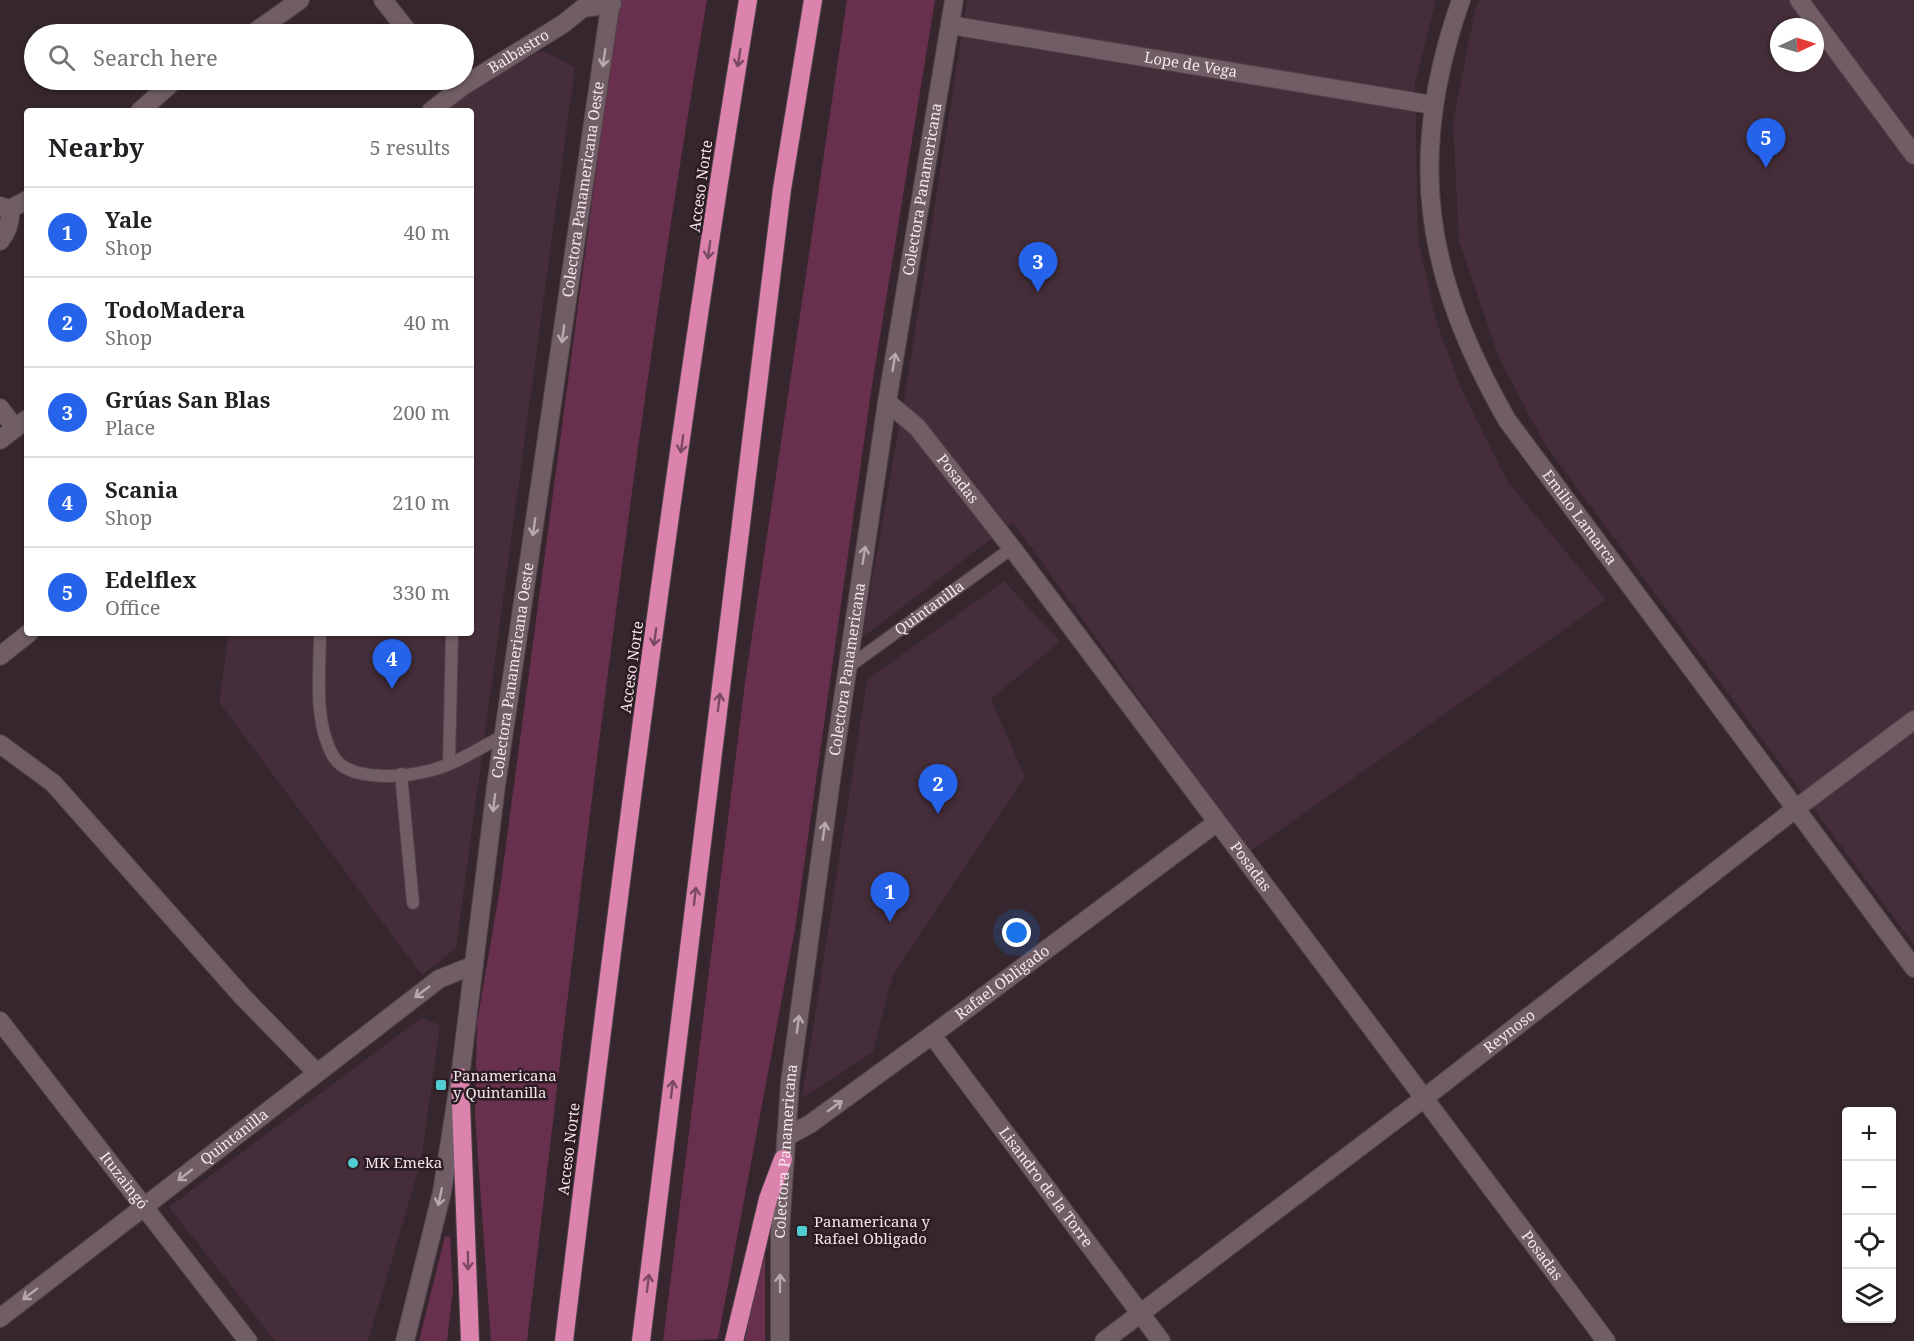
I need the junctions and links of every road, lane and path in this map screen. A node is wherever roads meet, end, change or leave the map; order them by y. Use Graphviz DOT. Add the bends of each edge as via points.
graph roads {
  1 [pos="300,0"];
  2 [pos="383,0"];
  3 [pos="748,0"];
  4 [pos="813,0"];
  5 [pos="954,0"];
  6 [pos="1461,0"];
  7 [pos="1799,0"];
  8 [pos="611,2"];
  9 [pos="583,4"];
  10 [pos="266,24"];
  11 [pos="402,24"];
  12 [pos="950,25"];
  13 [pos="474,75"];
  14 [pos="164,90"];
  15 [pos="453,90"];
  16 [pos="1433,105"];
  17 [pos="143,108"];
  18 [pos="434,108"];
  19 [pos="1914,156"];
  20 [pos="24,201"];
  21 [pos="5,207"];
  22 [pos="0,241"];
  23 [pos="887,402"];
  24 [pos="0,408"];
  25 [pos="21,424"];
  26 [pos="0,440"];
  27 [pos="1012,548"];
  28 [pos="25,636"];
  29 [pos="320,636"];
  30 [pos="452,636"];
  31 [pos="0,656"];
  32 [pos="847,668"];
  33 [pos="1914,720"];
  34 [pos="503,736"];
  35 [pos="0,744"];
  36 [pos="449,762"];
  37 [pos="401,774"];
  38 [pos="1794,810"];
  39 [pos="1216,823"];
  40 [pos="413,903"];
  41 [pos="474,965"];
  42 [pos="1914,968"];
  43 [pos="0,1021"];
  44 [pos="932,1035"];
  45 [pos="316,1072"];
  46 [pos="460,1077"];
  47 [pos="1423,1099"];
  48 [pos="786,1137"];
  49 [pos="783,1159"];
  50 [pos="143,1208"];
  51 [pos="1140,1313"];
  52 [pos="0,1318"];
  53 [pos="248,1341"];
  54 [pos="405,1341"];
  55 [pos="470,1341"];
  56 [pos="564,1341"];
  57 [pos="641,1341"];
  58 [pos="734,1341"];
  59 [pos="780,1341"];
  60 [pos="1104,1341"];
  61 [pos="1161,1341"];
  62 [pos="1606,1341"];
  1 -- 10 [label="street"];
  2 -- 11 [label="street"];
  3 -- 56 [label="highway, Acceso Norte, one-way" via="619,890"];
  57 -- 4 [label="highway, one-way" via="782,189"];
  5 -- 12 [label="street, Colectora Panamericana"];
  6 -- 16 [label="street, Emilio Lamarca" via="1440,64"];
  7 -- 19 [label="street"];
  8 -- 9 [label="street, Balbastro"];
  8 -- 34 [label="street, Colectora Panamericana Oeste, one-way"];
  9 -- 13 [label="street, Balbastro" via="563,24"];
  12 -- 16 [label="street, Lope de Vega"];
  23 -- 12 [label="street, Colectora Panamericana, one-way"];
  14 -- 17 [label="street"];
  15 -- 18 [label="street, Balbastro"];
  16 -- 38 [label="street, Emilio Lamarca" via="1430,206 1438,253 1449,296 1488,387 1507,420"];
  20 -- 21 [label="street"];
  21 -- 22 [label="street" via="9,227"];
  23 -- 27 [label="street, Posadas" via="917,427"];
  32 -- 23 [label="street, Colectora Panamericana, one-way"];
  24 -- 25 [label="street"];
  25 -- 26 [label="street"];
  27 -- 32 [label="lane, Quintanilla"];
  27 -- 39 [label="street, Posadas"];
  28 -- 31 [label="street"];
  29 -- 37 [label="lane" via="319,695 325,734 334,757 357,774"];
  30 -- 36 [label="lane"];
  48 -- 32 [label="street, Colectora Panamericana, one-way" via="790,1082"];
  33 -- 38 [label="street, Reynoso"];
  34 -- 36 [label="lane"];
  34 -- 41 [label="street, Colectora Panamericana Oeste, one-way"];
  35 -- 45 [label="street" via="53,783 242,996"];
  36 -- 37 [label="lane" via="433,770"];
  37 -- 40 [label="lane"];
  38 -- 42 [label="street, Emilio Lamarca"];
  38 -- 47 [label="street, Reynoso"];
  39 -- 44 [label="street, Rafael Obligado"];
  39 -- 47 [label="street, Posadas"];
  41 -- 45 [label="street, Quintanilla, one-way" via="439,979"];
  41 -- 46 [label="street, Colectora Panamericana Oeste"];
  43 -- 50 [label="street, Ituzaingó"];
  48 -- 44 [label="street, Rafael Obligado, one-way" via="810,1124"];
  44 -- 51 [label="street, Lisandro de la Torre"];
  45 -- 50 [label="street, Quintanilla, one-way"];
  46 -- 54 [label="street, Colectora Panamericana Oeste, one-way" via="442,1192"];
  46 -- 55 [label="highway, one-way"];
  47 -- 51 [label="street, Reynoso"];
  47 -- 62 [label="street, Posadas"];
  48 -- 49 [label="street, Colectora Panamericana"];
  49 -- 58 [label="highway" via="768,1199"];
  59 -- 49 [label="street, Colectora Panamericana, one-way"];
  50 -- 52 [label="street, Quintanilla, one-way"];
  50 -- 53 [label="street, Ituzaingó"];
  51 -- 60 [label="street, Reynoso"];
  51 -- 61 [label="street, Lisandro de la Torre"];
}
